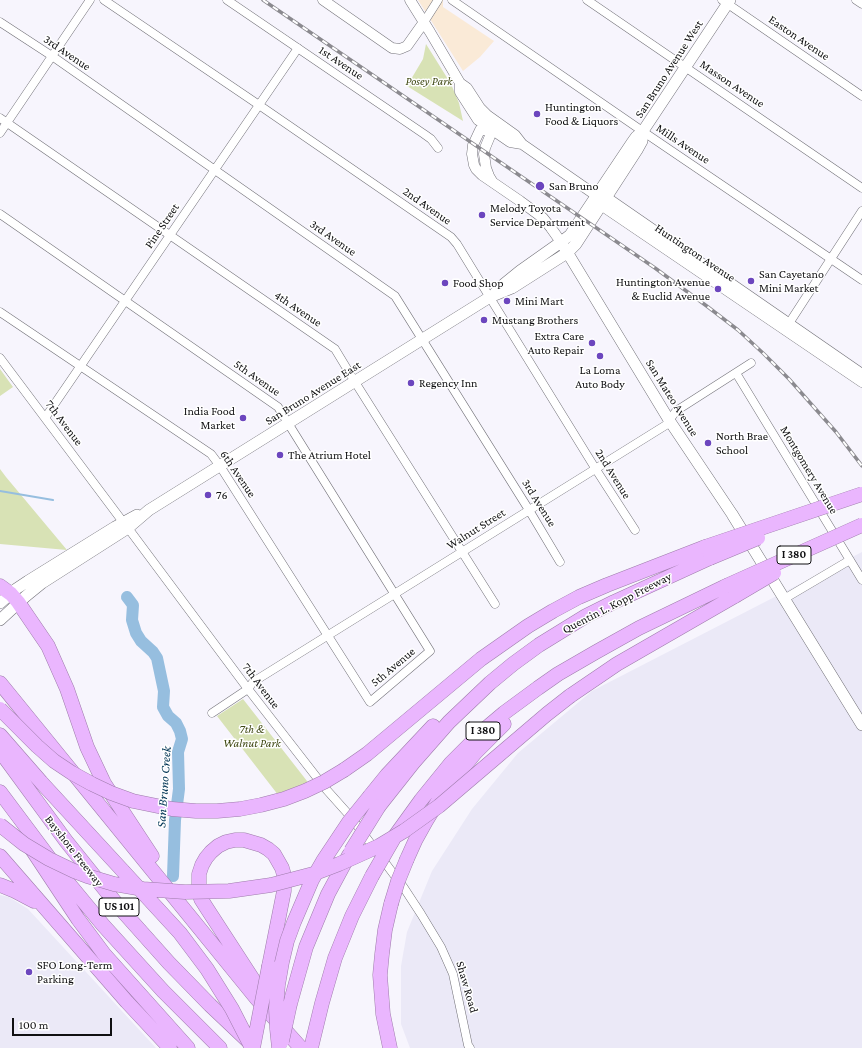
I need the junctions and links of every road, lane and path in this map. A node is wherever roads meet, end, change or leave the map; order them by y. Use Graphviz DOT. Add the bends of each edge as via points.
graph roads {
  1 [pos="90,0"];
  2 [pos="104,0"];
  3 [pos="227,0"];
  4 [pos="323,0"];
  5 [pos="410,0"];
  6 [pos="438,0"];
  7 [pos="452,0"];
  8 [pos="587,0"];
  9 [pos="856,0"];
  10 [pos="726,1"];
  11 [pos="862,4"];
  12 [pos="0,22"];
  13 [pos="424,22"];
  14 [pos="298,48"];
  15 [pos="52,56"];
  16 [pos="685,67"];
  17 [pos="862,96"];
  18 [pos="259,105"];
  19 [pos="3,121"];
  20 [pos="489,125"];
  21 [pos="643,132"];
  22 [pos="0,133"];
  23 [pos="438,148"];
  24 [pos="215,170"];
  25 [pos="862,188"];
  26 [pos="601,199"];
  27 [pos="862,211"];
  28 [pos="0,214"];
  29 [pos="170,236"];
  30 [pos="561,242"];
  31 [pos="567,253"];
  32 [pos="831,259"];
  33 [pos="862,280"];
  34 [pos="490,298"];
  35 [pos="125,301"];
  36 [pos="0,312"];
  37 [pos="787,327"];
  38 [pos="423,340"];
  39 [pos="0,358"];
  40 [pos="751,364"];
  41 [pos="81,366"];
  42 [pos="736,373"];
  43 [pos="862,374"];
  44 [pos="355,382"];
  45 [pos="862,382"];
  46 [pos="45,418"];
  47 [pos="669,420"];
  48 [pos="288,424"];
  49 [pos="220,466"];
  50 [pos="595,468"];
  51 [pos="862,494"];
  52 [pos="529,510"];
  53 [pos="125,525"];
  54 [pos="862,526"];
  55 [pos="634,530"];
  56 [pos="462,551"];
  57 [pos="708,553"];
  58 [pos="850,560"];
  59 [pos="560,562"];
  60 [pos="862,580"];
  61 [pos="730,591"];
  62 [pos="10,594"];
  63 [pos="394,594"];
  64 [pos="784,599"];
  65 [pos="0,604"];
  66 [pos="495,604"];
  67 [pos="3,617"];
  68 [pos="328,635"];
  69 [pos="539,645"];
  70 [pos="596,652"];
  71 [pos="0,683"];
  72 [pos="248,689"];
  73 [pos="370,702"];
  74 [pos="0,709"];
  75 [pos="212,713"];
  76 [pos="862,725"];
  77 [pos="0,735"];
  78 [pos="0,751"];
  79 [pos="0,793"];
  80 [pos="0,825"];
  81 [pos="0,856"];
  82 [pos="0,885"];
  83 [pos="175,897"];
  84 [pos="422,914"];
  85 [pos="72,940"];
  86 [pos="170,1048"];
  87 [pos="188,1048"];
  88 [pos="220,1048"];
  89 [pos="253,1048"];
  90 [pos="280,1048"];
  91 [pos="301,1048"];
  92 [pos="305,1048"];
  93 [pos="311,1048"];
  94 [pos="390,1048"];
  95 [pos="470,1048"];
  1 -- 15 [label="street"];
  2 -- 18 [label="street, 2nd Avenue"];
  3 -- 14 [label="street, 1st Avenue"];
  4 -- 13 [label="street" via="392,48 400,49 407,46"];
  5 -- 13 [label="street"];
  6 -- 13 [label="street"];
  7 -- 21 [label="street, Mills Avenue"];
  8 -- 16 [label="street, Masson Avenue"];
  9 -- 11 [label="street"];
  10 -- 16 [label="main road, San Bruno Avenue West"];
  10 -- 17 [label="street, Easton Avenue"];
  12 -- 15 [label="street, 3rd Avenue"];
  13 -- 20 [label="street" via="460,83 460,92 476,117"];
  14 -- 18 [label="street, Pine Street"];
  14 -- 23 [label="street, 1st Avenue" via="424,134"];
  15 -- 19 [label="street"];
  15 -- 24 [label="street, 3rd Avenue"];
  16 -- 21 [label="main road, San Bruno Avenue West"];
  16 -- 25 [label="street, Masson Avenue"];
  18 -- 24 [label="street, Pine Street"];
  18 -- 34 [label="street, 2nd Avenue" via="451,237"];
  19 -- 22 [label="street"];
  19 -- 29 [label="street, 4th Avenue"];
  20 -- 26 [label="street, Huntington Avenue" via="510,142 522,144"];
  20 -- 30 [label="street, San Mateo Avenue" via="480,130 473,145 474,165 478,172 543,218"];
  21 -- 26 [label="main road, San Bruno Avenue West" via="631,144"];
  21 -- 32 [label="street, Mills Avenue"];
  24 -- 29 [label="street, Pine Street"];
  24 -- 38 [label="street, 3rd Avenue" via="395,296"];
  26 -- 30 [label="main road, San Bruno Avenue West"];
  26 -- 31 [label="main road, San Bruno Avenue West" via="576,244"];
  26 -- 37 [label="street, Huntington Avenue"];
  27 -- 32 [label="street"];
  28 -- 35 [label="street, 5th Avenue"];
  29 -- 35 [label="street, Pine Street"];
  29 -- 44 [label="street, 4th Avenue" via="335,349"];
  30 -- 31 [label="main road, San Mateo Avenue"];
  30 -- 34 [label="main road, San Bruno Avenue East" via="520,270"];
  31 -- 34 [label="main road, San Bruno Avenue East" via="512,288"];
  31 -- 47 [label="main road, San Mateo Avenue"];
  32 -- 33 [label="street, Mills Avenue"];
  32 -- 37 [label="street"];
  34 -- 38 [label="main road, San Bruno Avenue East"];
  34 -- 50 [label="street, 2nd Avenue"];
  35 -- 41 [label="street, Pine Street"];
  35 -- 48 [label="street, 5th Avenue" via="278,407"];
  36 -- 41 [label="street, 6th Avenue"];
  37 -- 43 [label="street, Huntington Avenue"];
  37 -- 45 [label="street, Huntington Avenue"];
  38 -- 44 [label="main road, San Bruno Avenue East"];
  38 -- 52 [label="street, 3rd Avenue"];
  39 -- 46 [label="street, 7th Avenue"];
  40 -- 42 [label="street, Walnut Street"];
  41 -- 46 [label="street, Pine Street"];
  41 -- 49 [label="street, 6th Avenue" via="211,454"];
  42 -- 47 [label="street, Walnut Street" via="676,411"];
  42 -- 58 [label="street, Montgomery Avenue"];
  44 -- 48 [label="main road, San Bruno Avenue East"];
  44 -- 56 [label="street, 4th Avenue"];
  46 -- 53 [label="street, 7th Avenue"];
  47 -- 50 [label="street, Walnut Street" via="666,425"];
  47 -- 64 [label="main road, San Mateo Avenue" via="732,514"];
  48 -- 49 [label="main road, San Bruno Avenue East"];
  48 -- 63 [label="street, 5th Avenue"];
  49 -- 53 [label="main road, San Bruno Avenue East"];
  49 -- 68 [label="street, 6th Avenue"];
  50 -- 52 [label="street, Walnut Street"];
  50 -- 55 [label="street, 2nd Avenue"];
  51 -- 57 [label="highway, bridge"];
  52 -- 56 [label="street, Walnut Street"];
  52 -- 59 [label="street, 3rd Avenue"];
  53 -- 62 [label="main road, San Bruno Avenue East"];
  53 -- 72 [label="street, 7th Avenue"];
  54 -- 61 [label="highway, I 380, bridge"];
  56 -- 63 [label="street, Walnut Street"];
  56 -- 66 [label="street, 4th Avenue"];
  57 -- 69 [label="highway, Quentin L. Kopp Freeway / I 380" via="586,616"];
  57 -- 74 [label="highway, bridge" via="607,585 566,604 528,626 481,659 367,754 344,770 305,791 261,805 240,809 196,811 172,809 111,793 54,761"];
  58 -- 60 [label="street, Montgomery Avenue"];
  58 -- 64 [label="street"];
  61 -- 70 [label="highway, I 380" via="640,628"];
  61 -- 80 [label="highway, bridge" via="570,696 439,806 404,831 379,846 313,874 229,891 185,892 143,889 114,884 80,873 49,859"];
  62 -- 65 [label="main road, San Bruno Avenue East"];
  62 -- 67 [label="main road, San Bruno Avenue East"];
  62 -- 83 [label="highway" via="54,658 87,747 104,783 161,870"];
  63 -- 68 [label="street, Walnut Street"];
  63 -- 73 [label="street, 5th Avenue" via="430,651"];
  64 -- 76 [label="main road, San Mateo Avenue"];
  68 -- 72 [label="street, Walnut Street" via="253,682"];
  68 -- 73 [label="street, 6th Avenue"];
  69 -- 90 [label="highway, Quentin L. Kopp Freeway / I 380, bridge" via="490,683 449,722 413,762 379,806 328,894 309,941"];
  69 -- 90 [label="highway, bridge" via="463,698 414,745 349,822 323,861 294,922 282,962 276,1008"];
  70 -- 93 [label="highway, I 380, bridge" via="558,674 485,729 435,782 408,817 372,876 352,916 329,980"];
  70 -- 94 [label="highway, bridge" via="525,705 475,753 436,804 416,839 391,904 382,954 380,975 383,1014"];
  71 -- 83 [label="highway"];
  72 -- 75 [label="street, Walnut Street"];
  72 -- 84 [label="street, 7th Avenue" via="350,816"];
  77 -- 89 [label="highway, bridge" via="180,933 220,989"];
  78 -- 89 [label="highway, Bayshore Freeway / US 101" via="70,847 119,907"];
  79 -- 87 [label="highway" via="37,858 78,919 104,954"];
  79 -- 88 [label="highway, Bayshore Freeway / US 101" via="102,925"];
  81 -- 85 [label="highway"];
  82 -- 85 [label="highway" via="32,900"];
  83 -- 91 [label="highway" via="265,1008"];
  84 -- 95 [label="street, Shaw Road" via="453,974"];
  85 -- 86 [label="highway"];
  89 -- 92 [label="highway, bridge" via="269,966 284,891 284,875 274,854 268,849 253,842 235,840 226,842 211,852 199,874 199,891 210,915 260,990 284,1023"];
}
